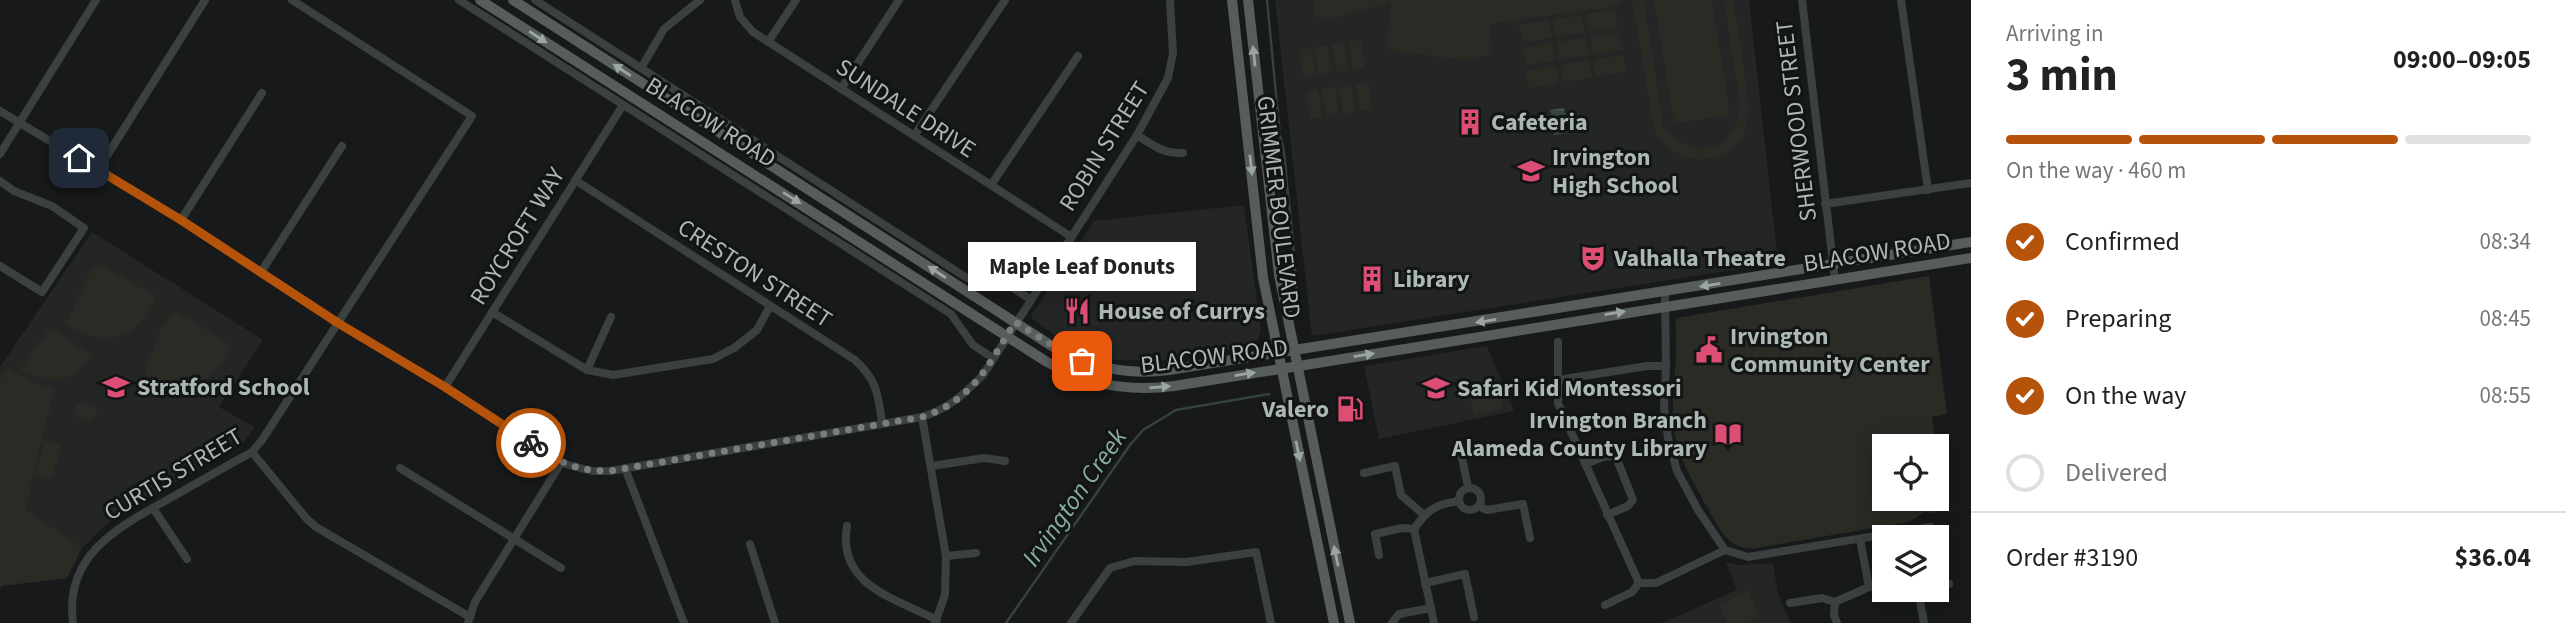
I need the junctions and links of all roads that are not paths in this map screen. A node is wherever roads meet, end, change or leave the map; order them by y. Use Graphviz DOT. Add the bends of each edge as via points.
graph roads {
  1 [pos="96,0"];
  2 [pos="205,0"];
  3 [pos="292,0"];
  4 [pos="459,0"];
  5 [pos="480,0"];
  6 [pos="513,0"];
  7 [pos="535,0"];
  8 [pos="700,0"];
  9 [pos="735,0"];
  10 [pos="796,0"];
  11 [pos="900,0"];
  12 [pos="1005,0"];
  13 [pos="1170,0"];
  14 [pos="1233,0"];
  15 [pos="1248,0"];
  16 [pos="1802,0"];
  17 [pos="1901,0"];
  18 [pos="768,42"];
  19 [pos="1078,56"];
  20 [pos="641,68"];
  21 [pos="841,89"];
  22 [pos="262,93"];
  23 [pos="623,105"];
  24 [pos="0,111"];
  25 [pos="19,123"];
  26 [pos="1137,135"];
  27 [pos="914,136"];
  28 [pos="342,146"];
  29 [pos="1183,153"];
  30 [pos="0,154"];
  31 [pos="98,170"];
  32 [pos="575,180"];
  33 [pos="0,181"];
  34 [pos="1971,183"];
  35 [pos="991,185"];
  36 [pos="1928,190"];
  37 [pos="1825,204"];
  38 [pos="181,220"];
  39 [pos="1070,236"];
  40 [pos="1971,243"];
  41 [pos="1971,258"];
  42 [pos="1833,265"];
  43 [pos="0,266"];
  44 [pos="261,272"];
  45 [pos="1835,280"];
  46 [pos="1665,292"];
  47 [pos="1030,299"];
  48 [pos="770,306"];
  49 [pos="1665,306"];
  50 [pos="492,312"];
  51 [pos="611,317"];
  52 [pos="1015,322"];
  53 [pos="338,323"];
  54 [pos="1007,335"];
  55 [pos="1558,341"];
  56 [pos="1293,351"];
  57 [pos="1278,354"];
  58 [pos="993,358"];
  59 [pos="1296,366"];
  60 [pos="1666,366"];
  61 [pos="1281,369"];
  62 [pos="587,370"];
  63 [pos="1558,380"];
  64 [pos="445,387"];
  65 [pos="922,417"];
  66 [pos="882,422"];
  67 [pos="1494,448"];
  68 [pos="252,452"];
  69 [pos="1005,461"];
  70 [pos="561,463"];
  71 [pos="1586,464"];
  72 [pos="932,466"];
  73 [pos="400,468"];
  74 [pos="625,468"];
  75 [pos="1364,473"];
  76 [pos="1468,487"];
  77 [pos="1459,501"];
  78 [pos="1478,506"];
  79 [pos="153,508"];
  80 [pos="1424,515"];
  81 [pos="1607,515"];
  82 [pos="846,526"];
  83 [pos="1414,529"];
  84 [pos="1872,537"];
  85 [pos="1530,538"];
  86 [pos="514,539"];
  87 [pos="1860,539"];
  88 [pos="750,544"];
  89 [pos="1725,550"];
  90 [pos="976,553"];
  91 [pos="1379,555"];
  92 [pos="946,556"];
  93 [pos="187,559"];
  94 [pos="561,568"];
  95 [pos="1425,583"];
  96 [pos="1639,583"];
  97 [pos="1869,587"];
  98 [pos="1872,587"];
  99 [pos="1835,602"];
  100 [pos="1920,602"];
  101 [pos="1790,603"];
  102 [pos="1605,605"];
  103 [pos="1430,608"];
  104 [pos="1475,617"];
  105 [pos="469,620"];
  106 [pos="72,622"];
  107 [pos="935,622"];
  108 [pos="61,623"];
  109 [pos="684,623"];
  110 [pos="775,623"];
  111 [pos="1071,623"];
  112 [pos="1271,623"];
  113 [pos="1334,623"];
  114 [pos="1350,623"];
  115 [pos="1392,623"];
  116 [pos="1434,623"];
  117 [pos="1837,623"];
  118 [pos="1923,623"];
  1 -- 25 [label="street"];
  2 -- 31 [label="street"];
  3 -- 53 [label="street, CURTIS STREET" via="472,116"];
  4 -- 23 [label="street, BLACOW ROAD"];
  5 -- 54 [label="main road, BLACOW ROAD, one-way"];
  52 -- 6 [label="main road, BLACOW ROAD, one-way"];
  7 -- 20 [label="street, BLACOW ROAD"];
  8 -- 20 [label="street" via="664,29"];
  9 -- 18 [label="street, SUNDALE DRIVE" via="740,17"];
  10 -- 18 [label="street"];
  11 -- 21 [label="street"];
  12 -- 27 [label="street"];
  13 -- 26 [label="street, ROBIN STREET" via="1173,53 1168,78"];
  14 -- 57 [label="main road, GRIMMER BOULEVARD, one-way" via="1264,278"];
  56 -- 15 [label="main road, GRIMMER BOULEVARD, one-way" via="1279,275"];
  16 -- 37 [label="street, SHERWOOD STREET"];
  17 -- 36 [label="street"];
  18 -- 21 [label="street, SUNDALE DRIVE"];
  19 -- 35 [label="street"];
  20 -- 47 [label="street, BLACOW ROAD" via="967,278 1008,285"];
  21 -- 27 [label="street, SUNDALE DRIVE"];
  22 -- 38 [label="street"];
  23 -- 32 [label="street, ROYCROFT WAY"];
  23 -- 58 [label="street, BLACOW ROAD" via="951,314 973,345"];
  24 -- 25 [label="street"];
  25 -- 30 [label="street"];
  25 -- 31 [label="street"];
  26 -- 29 [label="street" via="1171,154"];
  26 -- 39 [label="street, ROBIN STREET"];
  27 -- 35 [label="street, SUNDALE DRIVE"];
  28 -- 44 [label="street"];
  31 -- 38 [label="street"];
  32 -- 48 [label="street, CRESTON STREET"];
  32 -- 50 [label="street, ROYCROFT WAY"];
  33 -- 43 [label="street" via="52,206 84,228 42,292"];
  34 -- 36 [label="street"];
  35 -- 39 [label="street, SUNDALE DRIVE"];
  36 -- 37 [label="street"];
  37 -- 42 [label="street, SHERWOOD STREET"];
  38 -- 44 [label="street"];
  39 -- 47 [label="street, ROBIN STREET"];
  40 -- 42 [label="main road, BLACOW ROAD"];
  41 -- 45 [label="main road, BLACOW ROAD"];
  42 -- 45 [label="street, SHERWOOD STREET"];
  42 -- 46 [label="main road, BLACOW ROAD, one-way"];
  44 -- 53 [label="street"];
  45 -- 49 [label="main road, BLACOW ROAD"];
  46 -- 49 [label="street"];
  46 -- 56 [label="main road, BLACOW ROAD, one-way"];
  47 -- 52 [label="street, ROBIN STREET"];
  48 -- 62 [label="street" via="757,330 713,359 613,375"];
  48 -- 66 [label="street, CRESTON STREET" via="869,372 876,384"];
  59 -- 49 [label="main road, BLACOW ROAD, one-way"];
  49 -- 60 [label="street"];
  50 -- 62 [label="street"];
  50 -- 64 [label="street, ROYCROFT WAY"];
  51 -- 62 [label="street"];
  52 -- 54 [label="street, ROBIN STREET"];
  52 -- 57 [label="main road, BLACOW ROAD" via="1070,356 1118,370 1161,371"];
  53 -- 64 [label="street"];
  53 -- 68 [label="street, CURTIS STREET"];
  54 -- 58 [label="street, ROBIN STREET"];
  54 -- 61 [label="main road, BLACOW ROAD, one-way" via="1063,370 1115,386 1166,387"];
  55 -- 63 [label="street"];
  56 -- 57 [label="main road, BLACOW ROAD"];
  56 -- 59 [label="main road, GRIMMER BOULEVARD"];
  57 -- 61 [label="main road, GRIMMER BOULEVARD"];
  58 -- 65 [label="street, ROBIN STREET" via="965,393 943,410"];
  59 -- 61 [label="main road, BLACOW ROAD"];
  114 -- 59 [label="main road, GRIMMER BOULEVARD, one-way"];
  60 -- 63 [label="street"];
  60 -- 89 [label="street" via="1664,407 1677,471"];
  61 -- 113 [label="main road, GRIMMER BOULEVARD, one-way"];
  63 -- 71 [label="street" via="1558,403"];
  64 -- 70 [label="street"];
  65 -- 66 [label="street, ROBIN STREET"];
  65 -- 72 [label="street"];
  66 -- 74 [label="street, ROBIN STREET"];
  67 -- 76 [label="street" via="1461,453"];
  68 -- 79 [label="street, CURTIS STREET"];
  68 -- 105 [label="street" via="316,527"];
  69 -- 72 [label="street" via="984,458"];
  70 -- 74 [label="street, ROBIN STREET" via="592,471"];
  70 -- 86 [label="street"];
  71 -- 81 [label="street"];
  71 -- 81 [label="street" via="1616,457 1633,500"];
  72 -- 92 [label="street"];
  73 -- 86 [label="street"];
  74 -- 109 [label="street"];
  75 -- 80 [label="street" via="1395,466 1401,495"];
  76 -- 77 [label="street" via="1459,494"];
  76 -- 78 [label="street" via="1480,494"];
  77 -- 78 [label="street" via="1466,510"];
  77 -- 80 [label="street" via="1440,504"];
  78 -- 85 [label="street" via="1487,510 1523,504"];
  79 -- 93 [label="street"];
  79 -- 106 [label="street, CURTIS STREET" via="102,541 86,558 74,586"];
  80 -- 83 [label="street"];
  81 -- 96 [label="street"];
  82 -- 107 [label="street" via="844,544 857,575"];
  83 -- 91 [label="street" via="1375,534"];
  83 -- 95 [label="street"];
  84 -- 87 [label="street"];
  86 -- 94 [label="street"];
  86 -- 105 [label="street"];
  87 -- 89 [label="street" via="1748,557"];
  87 -- 97 [label="street"];
  88 -- 110 [label="street"];
  89 -- 96 [label="street" via="1656,583"];
  90 -- 92 [label="street"];
  92 -- 107 [label="street" via="945,595"];
  95 -- 103 [label="street"];
  95 -- 104 [label="street" via="1465,574"];
  96 -- 102 [label="street" via="1632,592"];
  97 -- 98 [label="street"];
  97 -- 99 [label="street"];
  99 -- 101 [label="street" via="1822,598"];
  99 -- 117 [label="street"];
  100 -- 118 [label="street"];
  103 -- 115 [label="street" via="1399,614"];
  103 -- 116 [label="street"];
  106 -- 108 [label="street"];
  111 -- 112 [label="street" via="1110,568 1134,561 1187,562 1256,552"];
}
